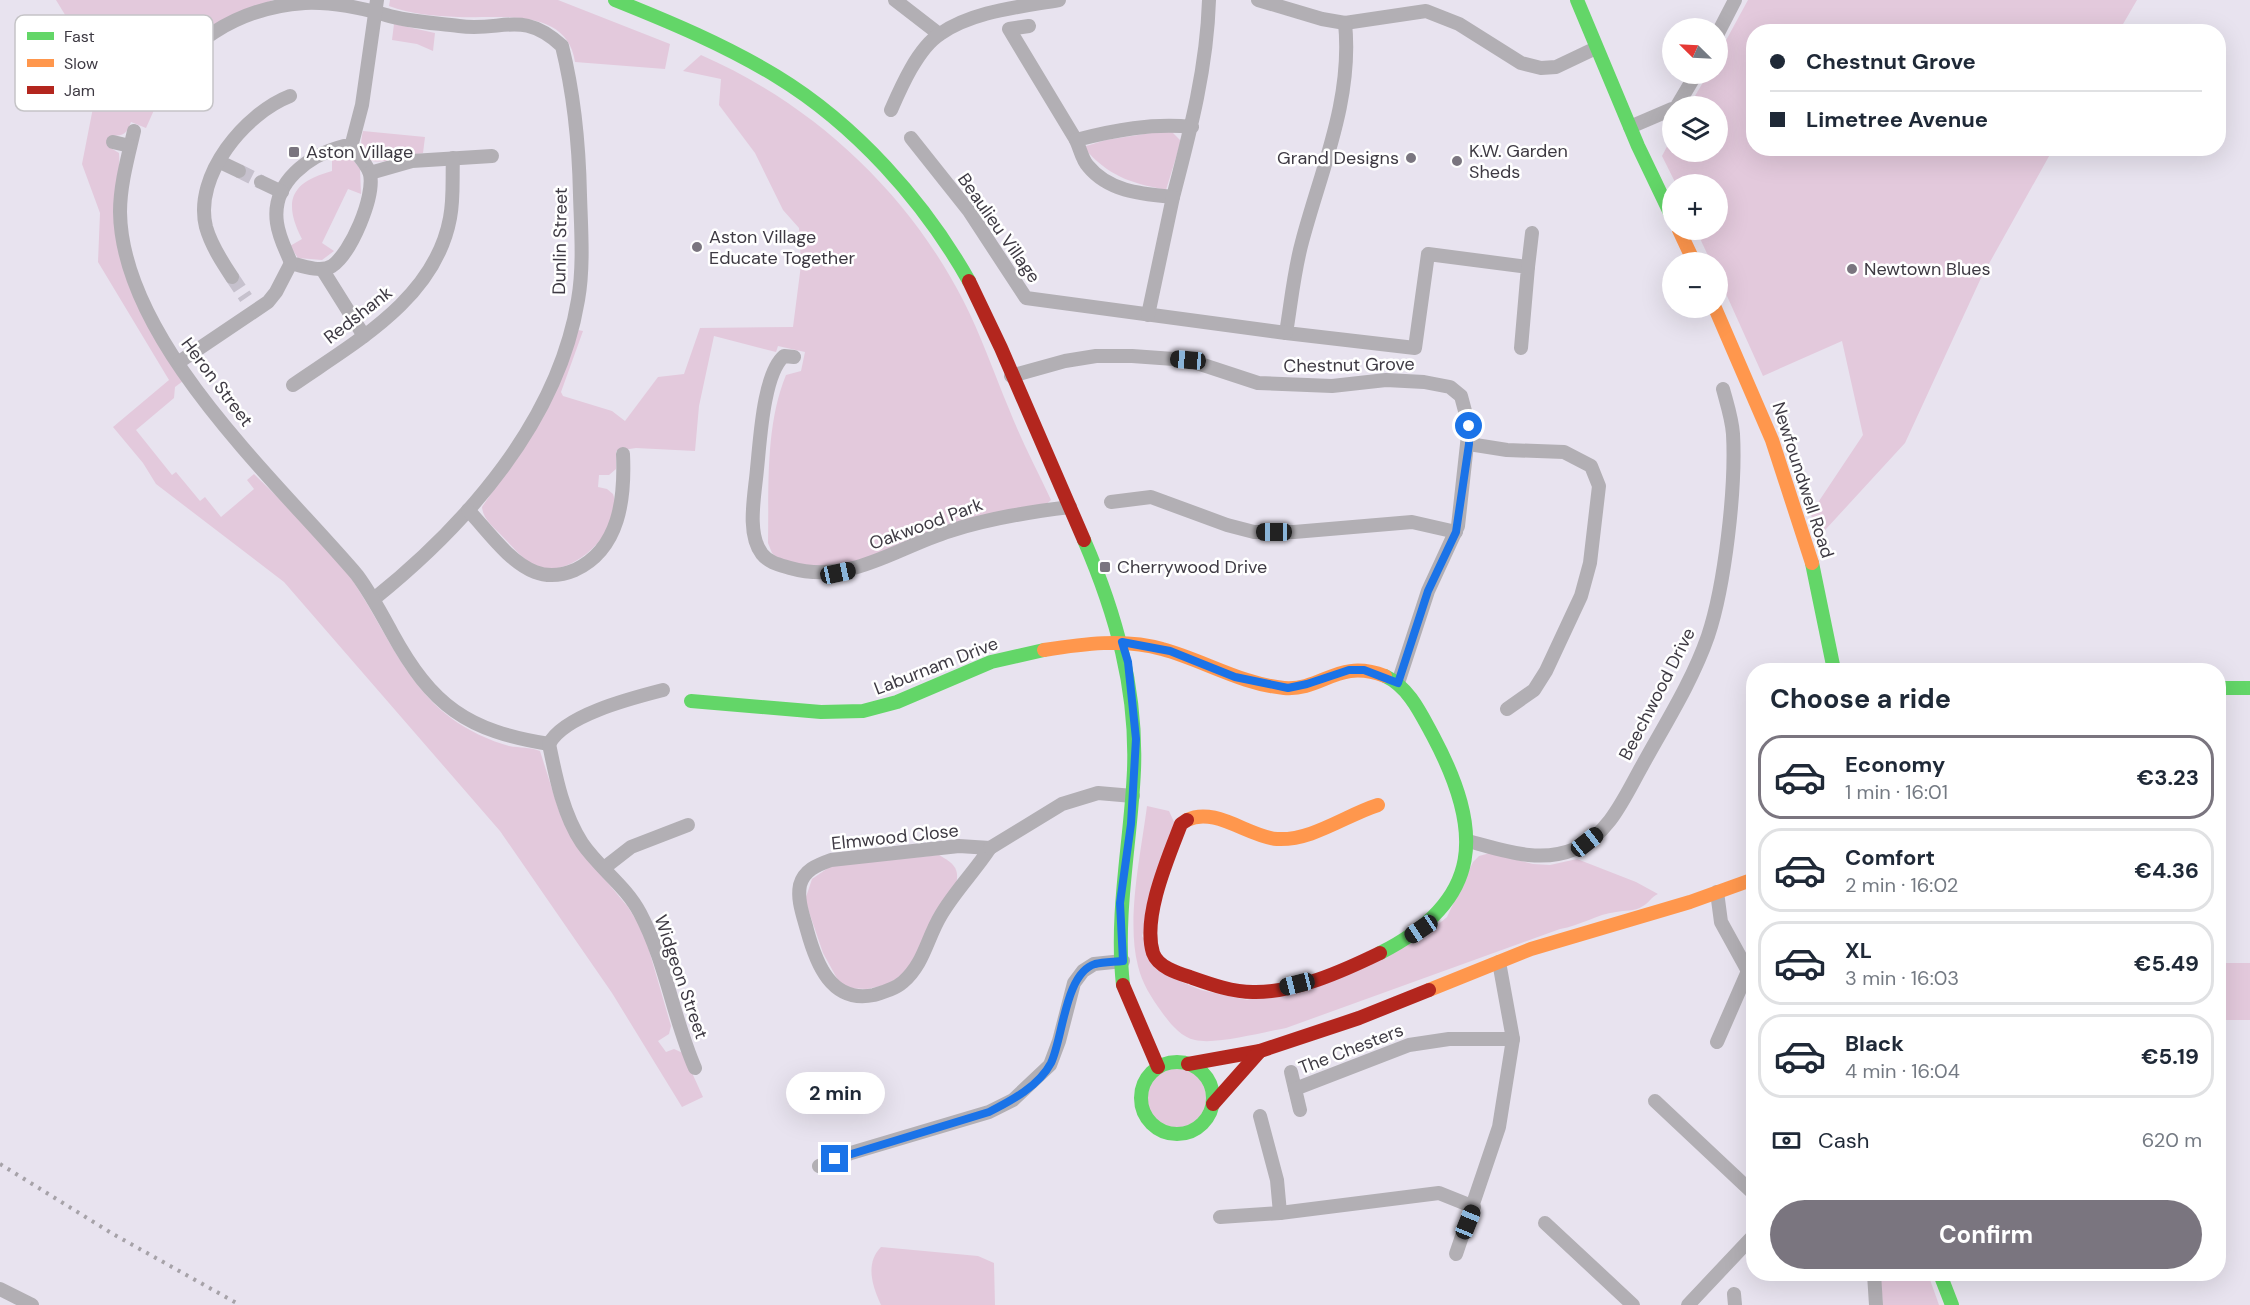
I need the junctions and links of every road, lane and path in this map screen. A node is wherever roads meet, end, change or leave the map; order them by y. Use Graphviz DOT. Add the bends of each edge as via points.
graph roads {
  1 [pos="615,0"];
  2 [pos="895,0"];
  3 [pos="1059,0"];
  4 [pos="1209,0"];
  5 [pos="1258,0"];
  6 [pos="1577,0"];
  7 [pos="1735,0"];
  8 [pos="376,5"];
  9 [pos="991,6"];
  10 [pos="1726,18"];
  11 [pos="1345,22"];
  12 [pos="1029,26"];
  13 [pos="939,34"];
  14 [pos="213,35"];
  15 [pos="1596,48"];
  16 [pos="290,96"];
  17 [pos="891,110"];
  18 [pos="1662,113"];
  19 [pos="1192,127"];
  20 [pos="1630,127"];
  21 [pos="134,131"];
  22 [pos="911,138"];
  23 [pos="1077,141"];
  24 [pos="113,142"];
  25 [pos="130,146"];
  26 [pos="351,147"];
  27 [pos="492,156"];
  28 [pos="453,158"];
  29 [pos="220,162"];
  30 [pos="239,171"];
  31 [pos="370,173"];
  32 [pos="261,182"];
  33 [pos="282,192"];
  34 [pos="1662,196"];
  35 [pos="1173,197"];
  36 [pos="1532,233"];
  37 [pos="291,263"];
  38 [pos="1528,267"];
  39 [pos="322,269"];
  40 [pos="232,277"];
  41 [pos="1148,315"];
  42 [pos="1720,318"];
  43 [pos="1286,333"];
  44 [pos="364,336"];
  45 [pos="1521,348"];
  46 [pos="794,357"];
  47 [pos="179,362"];
  48 [pos="1011,376"];
  49 [pos="293,385"];
  50 [pos="1723,390"];
  51 [pos="1469,444"];
  52 [pos="623,454"];
  53 [pos="1111,502"];
  54 [pos="1070,507"];
  55 [pos="468,510"];
  56 [pos="1456,532"];
  57 [pos="375,598"];
  58 [pos="1122,642"];
  59 [pos="1833,663"];
  60 [pos="1398,683"];
  61 [pos="2226,688"];
  62 [pos="2250,688"];
  63 [pos="663,690"];
  64 [pos="691,701"];
  65 [pos="1507,710"];
  66 [pos="549,744"];
  67 [pos="1133,796"];
  68 [pos="1378,805"];
  69 [pos="688,825"];
  70 [pos="1468,841"];
  71 [pos="990,849"];
  72 [pos="604,868"];
  73 [pos="1746,882"];
  74 [pos="1718,892"];
  75 [pos="1123,961"];
  76 [pos="1499,962"];
  77 [pos="1746,962"];
  78 [pos="1746,981"];
  79 [pos="1513,1039"];
  80 [pos="1717,1042"];
  81 [pos="1260,1051"];
  82 [pos="1188,1064"];
  83 [pos="1158,1067"];
  84 [pos="695,1068"];
  85 [pos="1292,1072"];
  86 [pos="1296,1089"];
  87 [pos="1655,1101"];
  88 [pos="1213,1104"];
  89 [pos="1300,1110"];
  90 [pos="1260,1116"];
  91 [pos="819,1166"];
  92 [pos="1746,1186"];
  93 [pos="1474,1207"];
  94 [pos="1280,1213"];
  95 [pos="1220,1218"];
  96 [pos="1545,1222"];
  97 [pos="1746,1243"];
  98 [pos="1456,1254"];
  99 [pos="1874,1281"];
  100 [pos="1943,1281"];
  101 [pos="0,1289"];
  102 [pos="32,1305"];
  103 [pos="1633,1305"];
  104 [pos="1688,1305"];
  105 [pos="1876,1305"];
  106 [pos="1952,1305"];
  1 -- 48 [label="street" via="738,52 818,102 858,137 927,217 970,281"];
  2 -- 13 [label="street"];
  3 -- 9 [label="street"];
  4 -- 19 [label="street"];
  5 -- 11 [label="street"];
  6 -- 15 [label="street"];
  7 -- 10 [label="street"];
  8 -- 14 [label="street, Dunlin Street" via="306,3 245,16"];
  8 -- 26 [label="street" via="362,105"];
  8 -- 55 [label="street, Dunlin Street" via="387,15 461,27 518,23 549,34 562,46 566,63 579,161 578,299 567,343 542,402 502,469"];
  9 -- 13 [label="street"];
  11 -- 15 [label="street" via="1426,11 1459,24 1521,63 1541,68 1556,67"];
  11 -- 43 [label="street" via="1344,85 1327,163 1302,243"];
  12 -- 23 [label="street" via="1009,29"];
  13 -- 17 [label="street" via="908,72"];
  15 -- 20 [label="street"];
  16 -- 29 [label="street" via="256,115 229,145"];
  18 -- 20 [label="street"];
  19 -- 23 [label="street" via="1138,127"];
  19 -- 35 [label="street"];
  20 -- 34 [label="street"];
  21 -- 25 [label="street, Heron Street"];
  22 -- 41 [label="street, Beaulieu Village" via="969,211 1026,298"];
  23 -- 35 [label="street" via="1087,166 1110,184 1134,193"];
  24 -- 25 [label="street"];
  25 -- 47 [label="street, Heron Street" via="120,212 124,245 138,292"];
  26 -- 31 [label="street"];
  26 -- 33 [label="street" via="317,155 294,174"];
  27 -- 28 [label="street"];
  28 -- 31 [label="street" via="412,161"];
  28 -- 44 [label="street, Redshank" via="450,217 442,245 408,299"];
  29 -- 30 [label="street"];
  29 -- 40 [label="street" via="211,178 206,226"];
  31 -- 39 [label="street" via="371,190 365,210 345,252 332,267"];
  32 -- 33 [label="street"];
  33 -- 37 [label="street" via="276,210 277,224"];
  35 -- 41 [label="street"];
  36 -- 38 [label="street"];
  37 -- 39 [label="street"];
  37 -- 47 [label="street" via="268,302 249,304"];
  38 -- 43 [label="street, Beaulieu Village" via="1428,254 1415,348"];
  38 -- 45 [label="street"];
  39 -- 44 [label="street"];
  41 -- 43 [label="street, Beaulieu Village"];
  42 -- 59 [label="street, Newfoundwell Road" via="1754,389 1788,483 1811,558"];
  44 -- 49 [label="street, Redshank"];
  46 -- 54 [label="street, Oakwood Park" via="784,356 772,375 758,461 756,542 774,564 838,573 948,531 1006,515"];
  47 -- 57 [label="street, Heron Street" via="215,414"];
  48 -- 51 [label="street, Chestnut Grove" via="1086,358 1132,356 1188,360 1258,383 1332,386 1386,380 1424,382 1450,387 1461,396"];
  48 -- 54 [label="street"];
  50 -- 70 [label="street, Beechwood Drive" via="1733,432 1733,456 1715,610 1694,669 1628,790 1600,831 1574,849 1542,856"];
  51 -- 56 [label="street, Chestnut Grove"];
  51 -- 65 [label="street" via="1563,452 1591,466 1599,486 1590,563 1581,596 1534,690"];
  52 -- 55 [label="street" via="625,485 611,537 584,566 567,573 551,576 524,566"];
  53 -- 56 [label="street" via="1151,497 1254,532 1412,522"];
  54 -- 58 [label="street" via="1106,590"];
  55 -- 57 [label="street, Dunlin Street" via="432,550"];
  56 -- 60 [label="street, Chestnut Grove" via="1428,591"];
  57 -- 66 [label="street, Heron Street" via="409,661 438,698 460,716 487,730"];
  58 -- 60 [label="street" via="1170,651 1235,677 1288,688 1349,670 1364,670"];
  58 -- 64 [label="street, Laburnam Drive" via="1006,657 922,694 864,711"];
  58 -- 67 [label="street" via="1128,662 1136,739"];
  60 -- 70 [label="street" via="1422,717 1446,763 1458,794"];
  61 -- 62 [label="street"];
  63 -- 66 [label="street" via="587,716 554,733"];
  66 -- 72 [label="street, Widgeon Street" via="569,820"];
  67 -- 71 [label="street, Elmwood Close" via="1098,793 1062,804"];
  67 -- 75 [label="street" via="1120,903"];
  68 -- 70 [label="street" via="1289,839 1264,838 1207,816 1187,818 1176,836 1152,915 1149,936 1156,960 1193,978 1254,992 1332,973 1400,943 1435,916 1455,885"];
  69 -- 72 [label="street" via="631,848"];
  71 -- 71 [label="street, Elmwood Close" via="941,914 919,966 902,984 867,996 848,995 825,978 815,958 799,898 800,884 814,866 831,860 958,846"];
  72 -- 84 [label="street, Widgeon Street" via="639,910 654,941 680,1035"];
  73 -- 74 [label="street"];
  74 -- 76 [label="street"];
  74 -- 77 [label="street" via="1721,922"];
  75 -- 83 [label="street" via="1124,987"];
  75 -- 91 [label="street" via="1094,964 1083,971 1074,983 1050,1065 1013,1100 989,1112 850,1153"];
  76 -- 79 [label="street"];
  76 -- 81 [label="street" via="1359,1018"];
  78 -- 80 [label="street"];
  79 -- 86 [label="street, The Chesters" via="1449,1039 1409,1045"];
  79 -- 93 [label="street" via="1499,1128"];
  81 -- 82 [label="street"];
  81 -- 88 [label="street"];
  82 -- 83 [label="street" via="1168,1062"];
  82 -- 88 [label="street" via="1200,1069 1210,1083"];
  83 -- 88 [label="street" via="1142,1087 1140,1100 1144,1115 1154,1127 1167,1134 1193,1131 1207,1119"];
  85 -- 86 [label="street"];
  86 -- 89 [label="street, The Chesters"];
  87 -- 92 [label="street"];
  90 -- 94 [label="street" via="1277,1180"];
  93 -- 94 [label="street" via="1439,1193"];
  93 -- 98 [label="street"];
  94 -- 95 [label="street"];
  96 -- 103 [label="street"];
  97 -- 104 [label="street"];
  99 -- 105 [label="street"];
  100 -- 106 [label="street"];
  101 -- 102 [label="street"];
}
